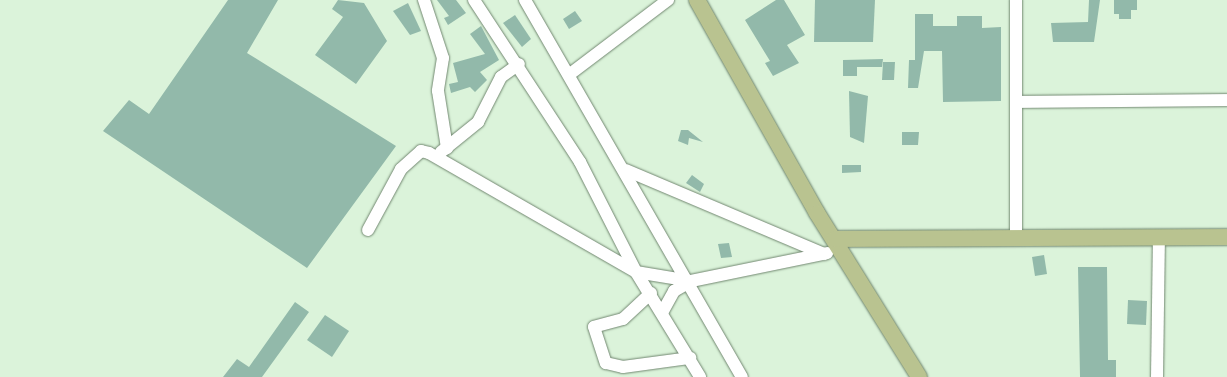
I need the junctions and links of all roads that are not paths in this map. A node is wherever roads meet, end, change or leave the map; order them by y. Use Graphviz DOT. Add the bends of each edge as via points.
graph roads {
  1 [pos="424,0"];
  2 [pos="474,0"];
  3 [pos="524,0"];
  4 [pos="668,0"];
  5 [pos="697,0"];
  6 [pos="1016,0"];
  7 [pos="519,64"];
  8 [pos="570,74"];
  9 [pos="1227,100"];
  10 [pos="1016,102"];
  11 [pos="447,148"];
  12 [pos="436,156"];
  13 [pos="626,170"];
  14 [pos="368,230"];
  15 [pos="1016,235"];
  16 [pos="1159,237"];
  17 [pos="1227,237"];
  18 [pos="838,245"];
  19 [pos="824,254"];
  20 [pos="636,272"];
  21 [pos="691,281"];
  22 [pos="651,293"];
  23 [pos="663,311"];
  24 [pos="690,358"];
  25 [pos="700,377"];
  26 [pos="742,377"];
  27 [pos="919,377"];
  28 [pos="1157,377"];
  1 -- 11 [label="street" via="443,58 438,91"];
  2 -- 7 [label="street"];
  3 -- 8 [label="street"];
  4 -- 8 [label="street"];
  5 -- 18 [label="main road"];
  6 -- 10 [label="street"];
  7 -- 11 [label="street" via="501,77 478,122"];
  7 -- 20 [label="street" via="580,162"];
  8 -- 13 [label="street"];
  9 -- 10 [label="street"];
  10 -- 15 [label="street"];
  11 -- 12 [label="street"];
  12 -- 14 [label="street" via="421,151 401,169"];
  12 -- 20 [label="street"];
  13 -- 19 [label="street"];
  13 -- 21 [label="street"];
  15 -- 16 [label="main road"];
  15 -- 18 [label="main road"];
  16 -- 17 [label="main road"];
  16 -- 28 [label="street"];
  18 -- 19 [label="street"];
  18 -- 27 [label="main road"];
  19 -- 21 [label="street"];
  20 -- 21 [label="street"];
  20 -- 22 [label="street"];
  21 -- 23 [label="street" via="674,291"];
  21 -- 26 [label="street"];
  22 -- 23 [label="street"];
  22 -- 24 [label="street" via="623,319 594,327 606,363 623,367"];
  23 -- 24 [label="street"];
  24 -- 25 [label="street"];
}
